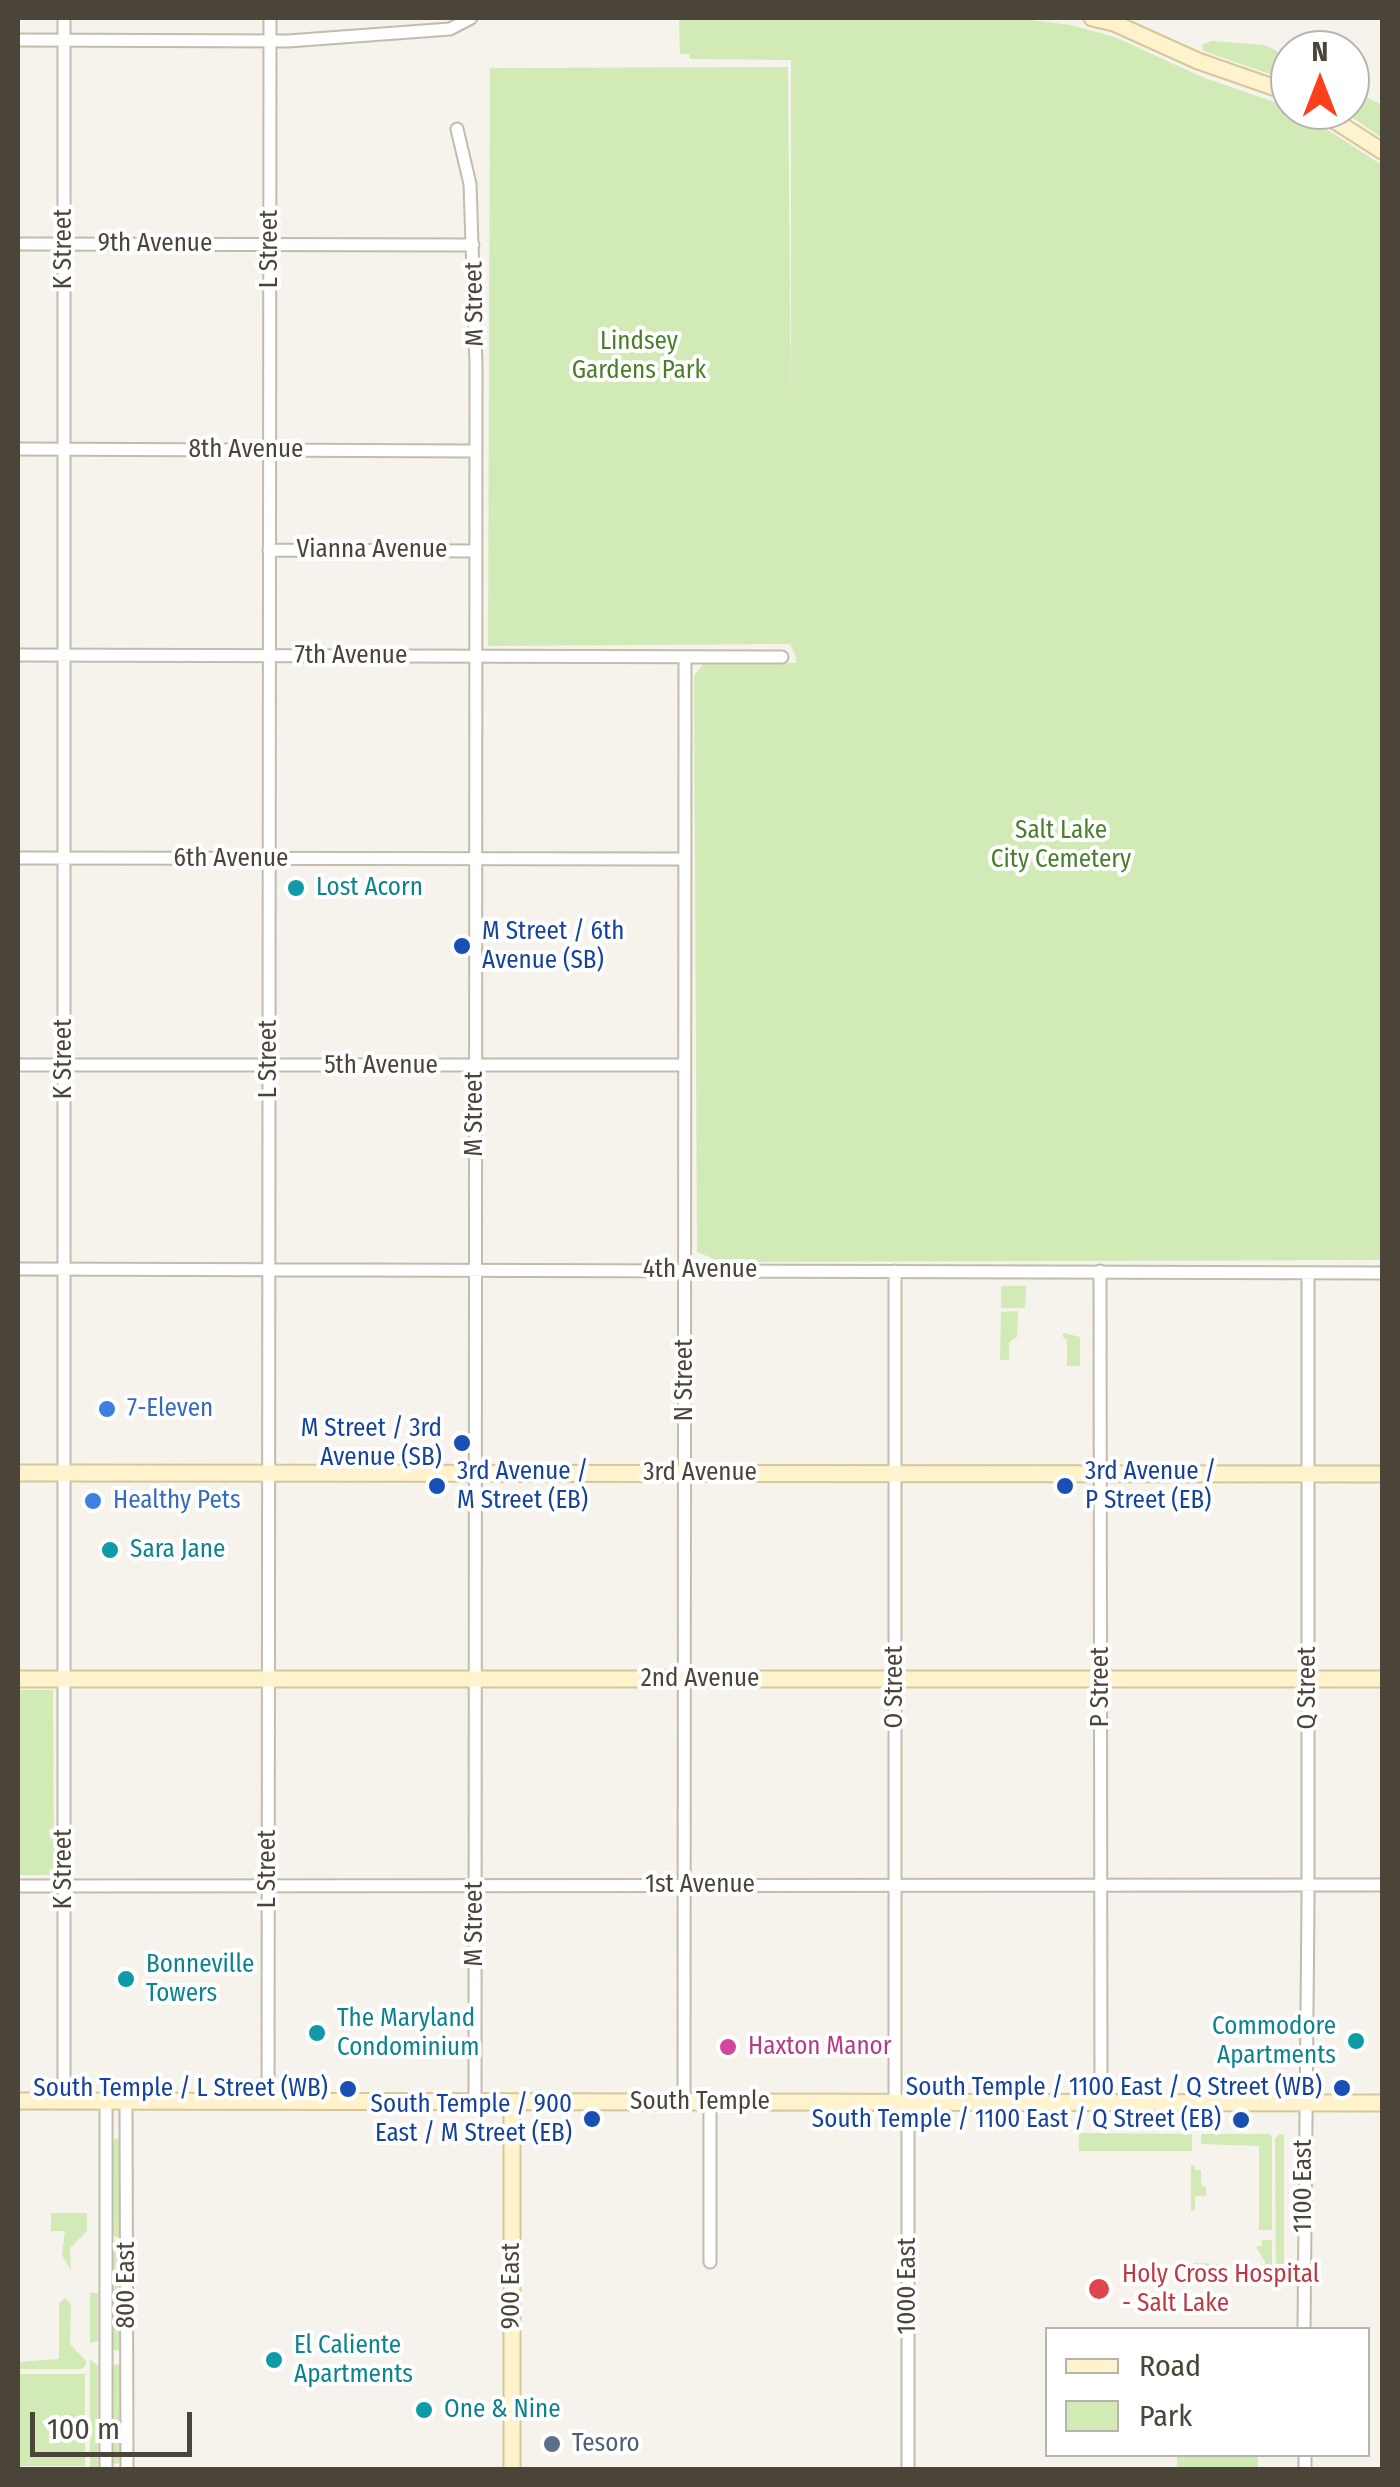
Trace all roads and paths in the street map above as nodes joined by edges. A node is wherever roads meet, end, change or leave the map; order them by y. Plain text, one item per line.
1 (64, 18) edge
2 (270, 18) edge
3 (470, 18) edge
4 (1092, 18) edge
5 (18, 40) edge
6 (64, 40) junction
7 (270, 40) junction
8 (1270, 86) edge
9 (457, 129) dead end
10 (1349, 130) edge
11 (1382, 151) edge
12 (18, 244) edge
13 (64, 244) junction
14 (270, 244) junction
15 (473, 245) junction
16 (18, 449) edge
17 (64, 449) junction
18 (269, 450) junction
19 (475, 451) junction
20 (269, 550) junction
21 (475, 550) junction
22 (18, 655) edge
23 (64, 655) junction
24 (476, 655) junction
25 (269, 656) junction
26 (686, 657) junction
27 (782, 658) dead end
28 (18, 858) edge
29 (64, 858) junction
30 (684, 858) junction
31 (269, 859) junction
32 (476, 860) junction
33 (18, 1065) edge
34 (64, 1065) junction
35 (475, 1065) junction
36 (269, 1066) junction
37 (684, 1066) junction
38 (18, 1269) edge
39 (268, 1269) junction
40 (64, 1270) junction
41 (474, 1270) junction
42 (686, 1270) junction
43 (896, 1271) junction
44 (1100, 1272) junction
45 (1308, 1273) junction
46 (1382, 1273) edge
47 (18, 1472) edge
48 (269, 1472) junction
49 (64, 1473) junction
50 (475, 1473) junction
51 (685, 1473) junction
52 (1308, 1473) junction
53 (894, 1474) junction
54 (1101, 1474) junction
55 (1382, 1474) edge
56 (475, 1678) junction
57 (18, 1679) edge
58 (64, 1679) junction
59 (269, 1679) junction
60 (684, 1679) junction
61 (896, 1679) junction
62 (1308, 1679) junction
63 (1382, 1679) edge
64 (1101, 1680) junction
65 (475, 1885) junction
66 (684, 1885) junction
67 (895, 1885) junction
68 (1102, 1885) junction
69 (1308, 1885) junction
70 (1382, 1885) edge
71 (18, 1886) edge
72 (64, 1886) junction
73 (268, 1886) junction
74 (18, 2101) edge
75 (64, 2101) junction
76 (106, 2101) junction
77 (126, 2101) junction
78 (268, 2102) junction
79 (475, 2102) junction
80 (512, 2102) junction
81 (684, 2102) junction
82 (710, 2102) junction
83 (901, 2103) junction
84 (1101, 2103) junction
85 (1307, 2103) junction
86 (1382, 2103) edge
87 (126, 2242) junction
88 (106, 2243) junction
89 (710, 2262) dead end
90 (1304, 2327) edge
91 (106, 2357) junction
92 (127, 2358) junction
93 (106, 2470) edge
94 (127, 2470) edge
95 (512, 2470) edge
96 (908, 2470) edge

1 - 6 street, K Street
2 - 7 street, L Street
3 - 7 street
4 - 8 street
5 - 6 street
6 - 7 street
6 - 13 street, K Street
7 - 14 street, L Street
9 - 15 street, M Street
10 - 11 street
12 - 13 street, 9th Avenue
13 - 14 street, 9th Avenue
13 - 17 street, K Street
14 - 15 street, 9th Avenue
14 - 18 street, L Street
15 - 19 street, M Street
16 - 17 street, 8th Avenue
17 - 18 street, 8th Avenue
17 - 23 street, K Street
18 - 19 street, 8th Avenue
18 - 20 street, L Street
19 - 21 street, M Street
20 - 21 street, Vianna Avenue
20 - 25 street, L Street
21 - 24 street, M Street
22 - 23 street, 7th Avenue
23 - 25 street, 7th Avenue
23 - 29 street, K Street
24 - 25 street, 7th Avenue
24 - 26 street, 7th Avenue
24 - 32 street, M Street
25 - 31 street, L Street
26 - 27 street, 7th Avenue
26 - 30 street, N Street
28 - 29 street, 6th Avenue
29 - 31 street, 6th Avenue
29 - 34 street, K Street
30 - 32 street, 6th Avenue
30 - 37 street, N Street
31 - 32 street, 6th Avenue
31 - 36 street, L Street
32 - 35 street, M Street
33 - 34 street, 5th Avenue
34 - 36 street, 5th Avenue
34 - 40 street, K Street
35 - 36 street, 5th Avenue
35 - 37 street, 5th Avenue
35 - 41 street, M Street
36 - 39 street, L Street
37 - 42 street, N Street
38 - 40 street, 4th Avenue
39 - 40 street, 4th Avenue
39 - 41 street, 4th Avenue
39 - 48 street, L Street
40 - 49 street, K Street
41 - 42 street, 4th Avenue
41 - 50 street, M Street
42 - 43 street, 4th Avenue
42 - 51 street, N Street
43 - 44 street, 4th Avenue
43 - 53 street, O Street
44 - 45 street, 4th Avenue
44 - 54 street, P Street
45 - 46 street, 4th Avenue
45 - 52 street, Q Street
47 - 49 street, 3rd Avenue
48 - 49 street, 3rd Avenue
48 - 50 street, 3rd Avenue
48 - 59 street, L Street
49 - 58 street, K Street
50 - 51 street, 3rd Avenue
50 - 56 street, M Street
51 - 53 street, 3rd Avenue
51 - 60 street, N Street
52 - 54 street, 3rd Avenue
52 - 55 street, 3rd Avenue
52 - 62 street, Q Street
53 - 54 street, 3rd Avenue
53 - 61 street, O Street
54 - 64 street, P Street
56 - 59 street, 2nd Avenue
56 - 60 street, 2nd Avenue
56 - 65 street, M Street
57 - 58 street, 2nd Avenue
58 - 59 street, 2nd Avenue
58 - 72 street, K Street
59 - 73 street, L Street
60 - 61 street, 2nd Avenue
60 - 66 street, N Street
61 - 64 street, 2nd Avenue
61 - 67 street, O Street
62 - 63 street, 2nd Avenue
62 - 64 street, 2nd Avenue
62 - 69 street, Q Street
64 - 68 street, P Street
65 - 66 street, 1st Avenue
65 - 73 street, 1st Avenue
65 - 79 street, M Street
66 - 67 street, 1st Avenue
66 - 81 street, N Street
67 - 68 street, 1st Avenue
67 - 83 street, O Street
68 - 69 street, 1st Avenue
68 - 84 street, P Street
69 - 70 street, 1st Avenue
69 - 85 street, Q Street
71 - 72 street, 1st Avenue
72 - 73 street, 1st Avenue
72 - 75 street, K Street
73 - 78 street, L Street
74 - 75 street, South Temple
75 - 76 street, South Temple
76 - 77 street, South Temple
76 - 88 street, 800 East
77 - 78 street, South Temple
77 - 87 street, 800 East
78 - 79 street, South Temple
79 - 80 street, South Temple
80 - 81 street, South Temple
80 - 95 street, 900 East
81 - 82 street, South Temple
82 - 83 street, South Temple
82 - 89 street
83 - 84 street, South Temple
83 - 96 street, 1000 East
84 - 85 street, South Temple
85 - 86 street, South Temple
85 - 90 street, 1100 East
87 - 88 street
87 - 92 street, 800 East
88 - 91 street, 800 East
91 - 92 street
91 - 93 street, 800 East
92 - 94 street, 800 East

